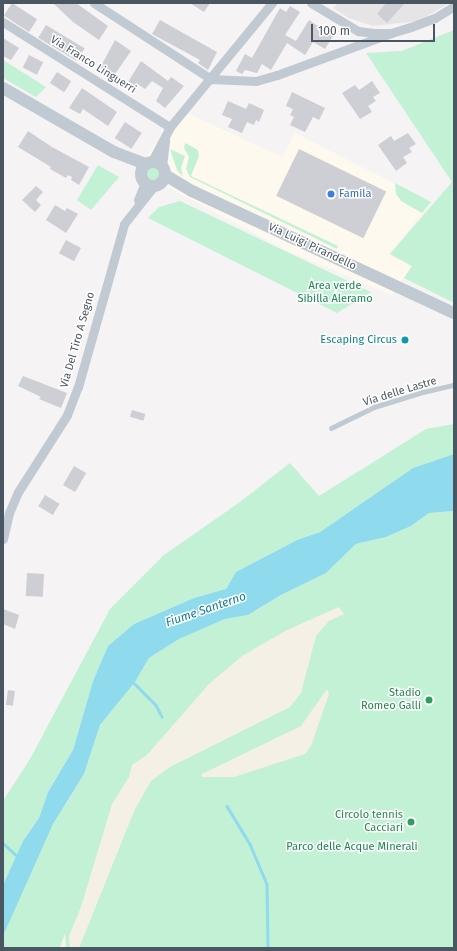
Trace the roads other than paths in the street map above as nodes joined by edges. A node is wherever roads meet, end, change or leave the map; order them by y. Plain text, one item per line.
1 (94, 3) edge
2 (272, 3) edge
3 (311, 3) edge
4 (454, 6) edge
5 (3, 22) edge
6 (391, 34) junction
7 (211, 80) junction
8 (3, 88) edge
9 (168, 131) junction
10 (153, 174) junction
11 (454, 313) edge
12 (454, 385) edge
13 (331, 428) dead end
14 (6, 511) edge
15 (3, 539) edge

1 - 7 street
2 - 7 street, Via Del Tiro A Segno
3 - 6 street
4 - 6 street
5 - 9 street, Via Franco Linguerri
6 - 7 street
7 - 9 street, Via Del Tiro A Segno
8 - 10 street, Via Luigi Pirandello
9 - 10 street, Via Del Tiro A Segno
10 - 11 street, Via Luigi Pirandello
10 - 14 street, Via Del Tiro A Segno
12 - 13 lane, Via delle Lastre
14 - 15 street, Via Del Tiro A Segno

